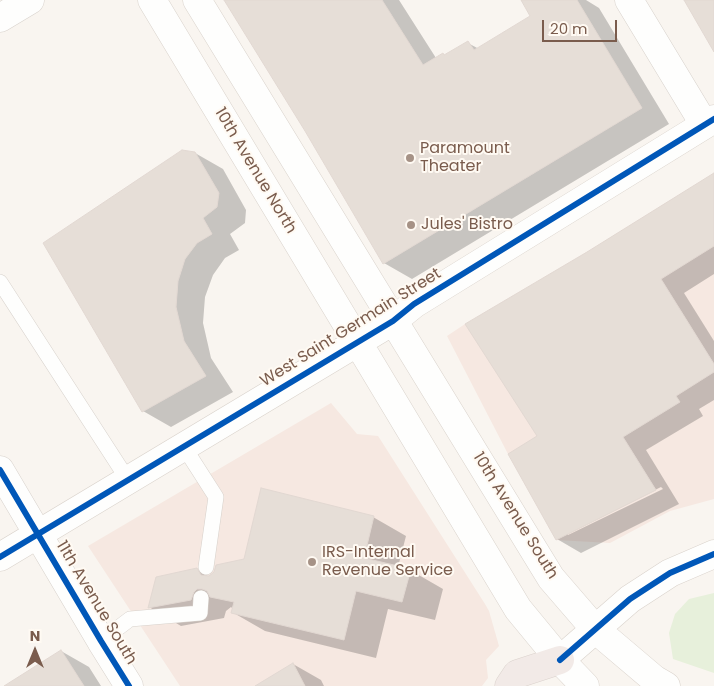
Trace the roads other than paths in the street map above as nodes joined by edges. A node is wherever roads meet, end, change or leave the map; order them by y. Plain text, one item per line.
1 (30, 0) edge
2 (152, 0) edge
3 (197, 0) edge
4 (630, 0) edge
5 (0, 18) edge
6 (709, 122) edge
7 (0, 282) edge
8 (393, 321) junction
9 (358, 342) junction
10 (184, 447) junction
11 (0, 470) edge
12 (128, 480) junction
13 (38, 534) junction
14 (714, 554) edge
15 (0, 557) edge
16 (206, 567) dead end
17 (201, 598) dead end
18 (595, 629) junction
19 (101, 641) junction
20 (560, 660) junction
21 (129, 686) edge
22 (509, 686) edge
23 (544, 686) edge
24 (585, 686) edge
25 (666, 686) edge

1 - 5 main road
2 - 9 main road, 10th Avenue North
3 - 8 main road
4 - 6 main road
6 - 8 main road, West Saint Germain Street
7 - 12 lane
8 - 9 main road, West Saint Germain Street
8 - 18 main road, 10th Avenue South
9 - 10 main road, West Saint Germain Street
9 - 20 main road
10 - 12 main road, West Saint Germain Street
10 - 16 lane
11 - 13 main road, 11th Avenue South
12 - 13 main road, West Saint Germain Street
13 - 15 main road, West Saint Germain Street
13 - 19 main road, 11th Avenue South
14 - 18 main road
17 - 19 lane
18 - 20 main road
18 - 25 main road, 10th Avenue South
19 - 21 main road, 11th Avenue South
20 - 22 highway
20 - 23 highway
20 - 24 main road

